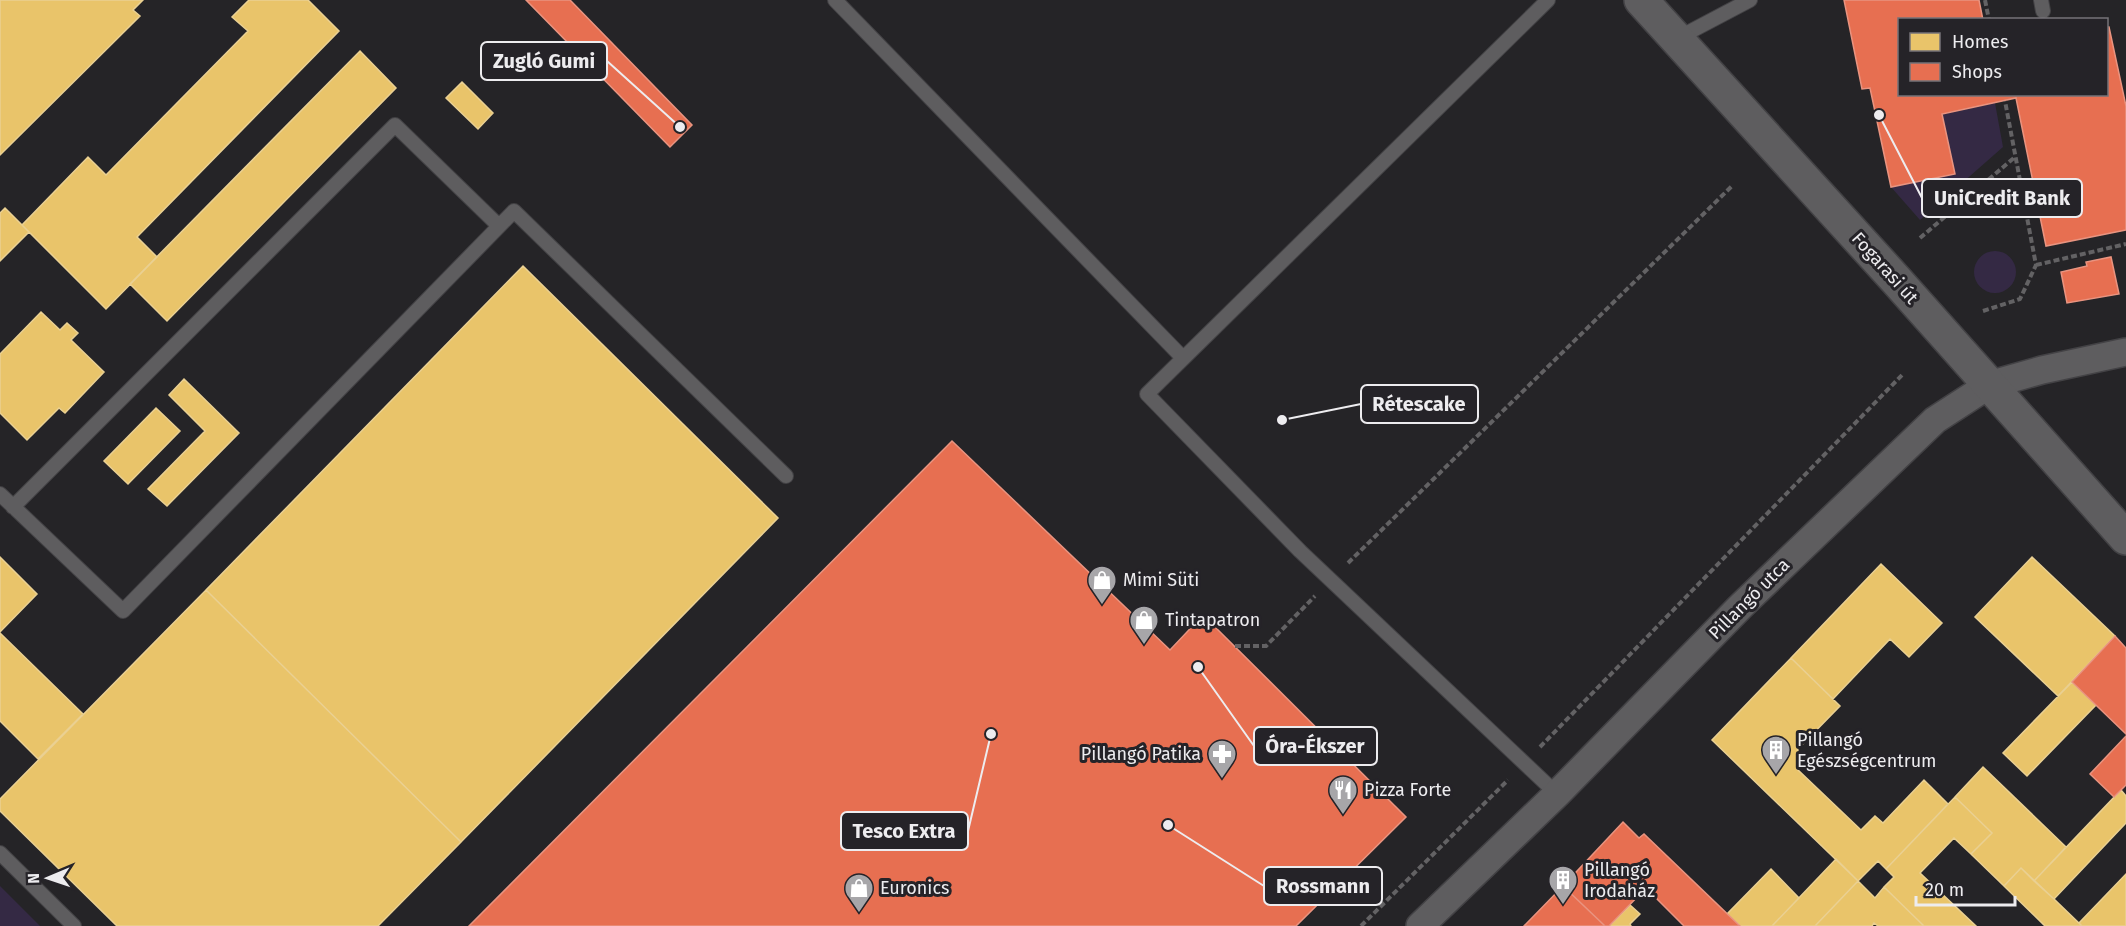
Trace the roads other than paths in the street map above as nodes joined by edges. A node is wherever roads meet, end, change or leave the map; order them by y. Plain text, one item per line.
1 (835, 0) edge
2 (1548, 0) edge
3 (1641, 0) edge
4 (1750, 0) edge
5 (1676, 39) junction
6 (499, 226) junction
7 (2126, 352) edge
8 (1182, 357) junction
9 (1989, 385) junction
10 (786, 477) dead end
11 (0, 494) edge
12 (13, 507) junction
13 (2126, 538) edge
14 (1557, 794) junction
15 (0, 853) edge
16 (74, 926) edge
17 (1420, 926) edge

1 - 8 lane
2 - 8 lane
3 - 5 main road, Fogarasi út
4 - 5 lane
5 - 9 main road, Fogarasi út
6 - 10 lane
6 - 12 lane
6 - 12 lane
7 - 9 street, Pillangó utca
8 - 14 lane
9 - 13 main road, Fogarasi út
9 - 14 street, Pillangó utca
11 - 12 lane
14 - 17 street, Pillangó utca
15 - 16 lane

